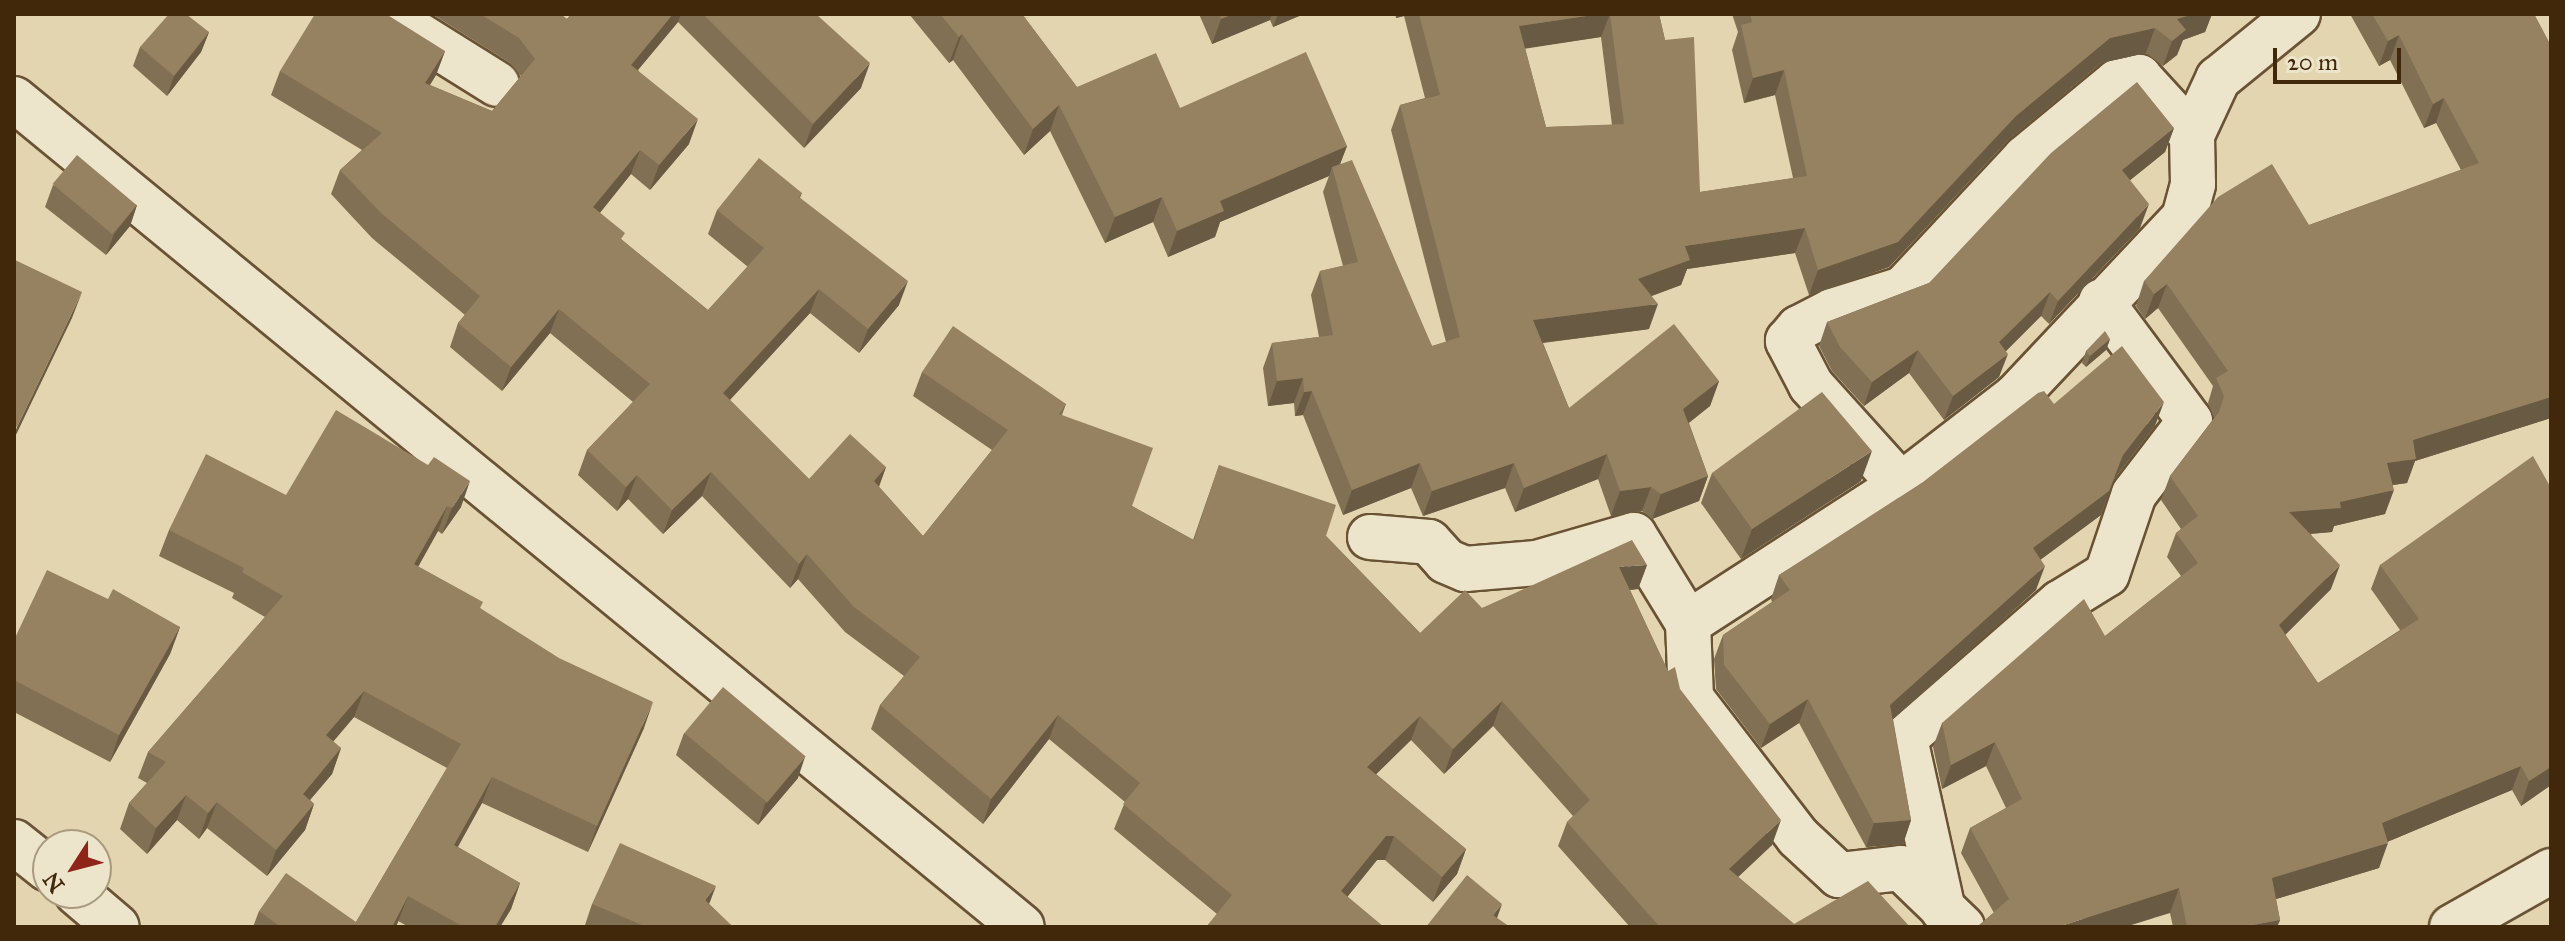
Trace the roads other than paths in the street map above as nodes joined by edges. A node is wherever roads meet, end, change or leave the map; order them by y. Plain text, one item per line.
1 (385, 14) edge
2 (2298, 14) edge
3 (497, 84) dead end
4 (14, 99) edge
5 (2192, 135) junction
6 (2101, 301) junction
7 (1901, 485) junction
8 (1370, 537) dead end
9 (1688, 623) junction
10 (14, 842) edge
11 (32, 856) edge
12 (2551, 871) edge
13 (96, 909) edge
14 (1952, 918) edge
15 (117, 927) edge
16 (1022, 927) edge
17 (2452, 927) edge

1 - 3 street
2 - 5 street
4 - 16 street
5 - 6 street
5 - 7 street
6 - 7 street
6 - 14 street
7 - 9 street
8 - 9 street
9 - 14 street
10 - 11 street
12 - 17 street
13 - 15 street

